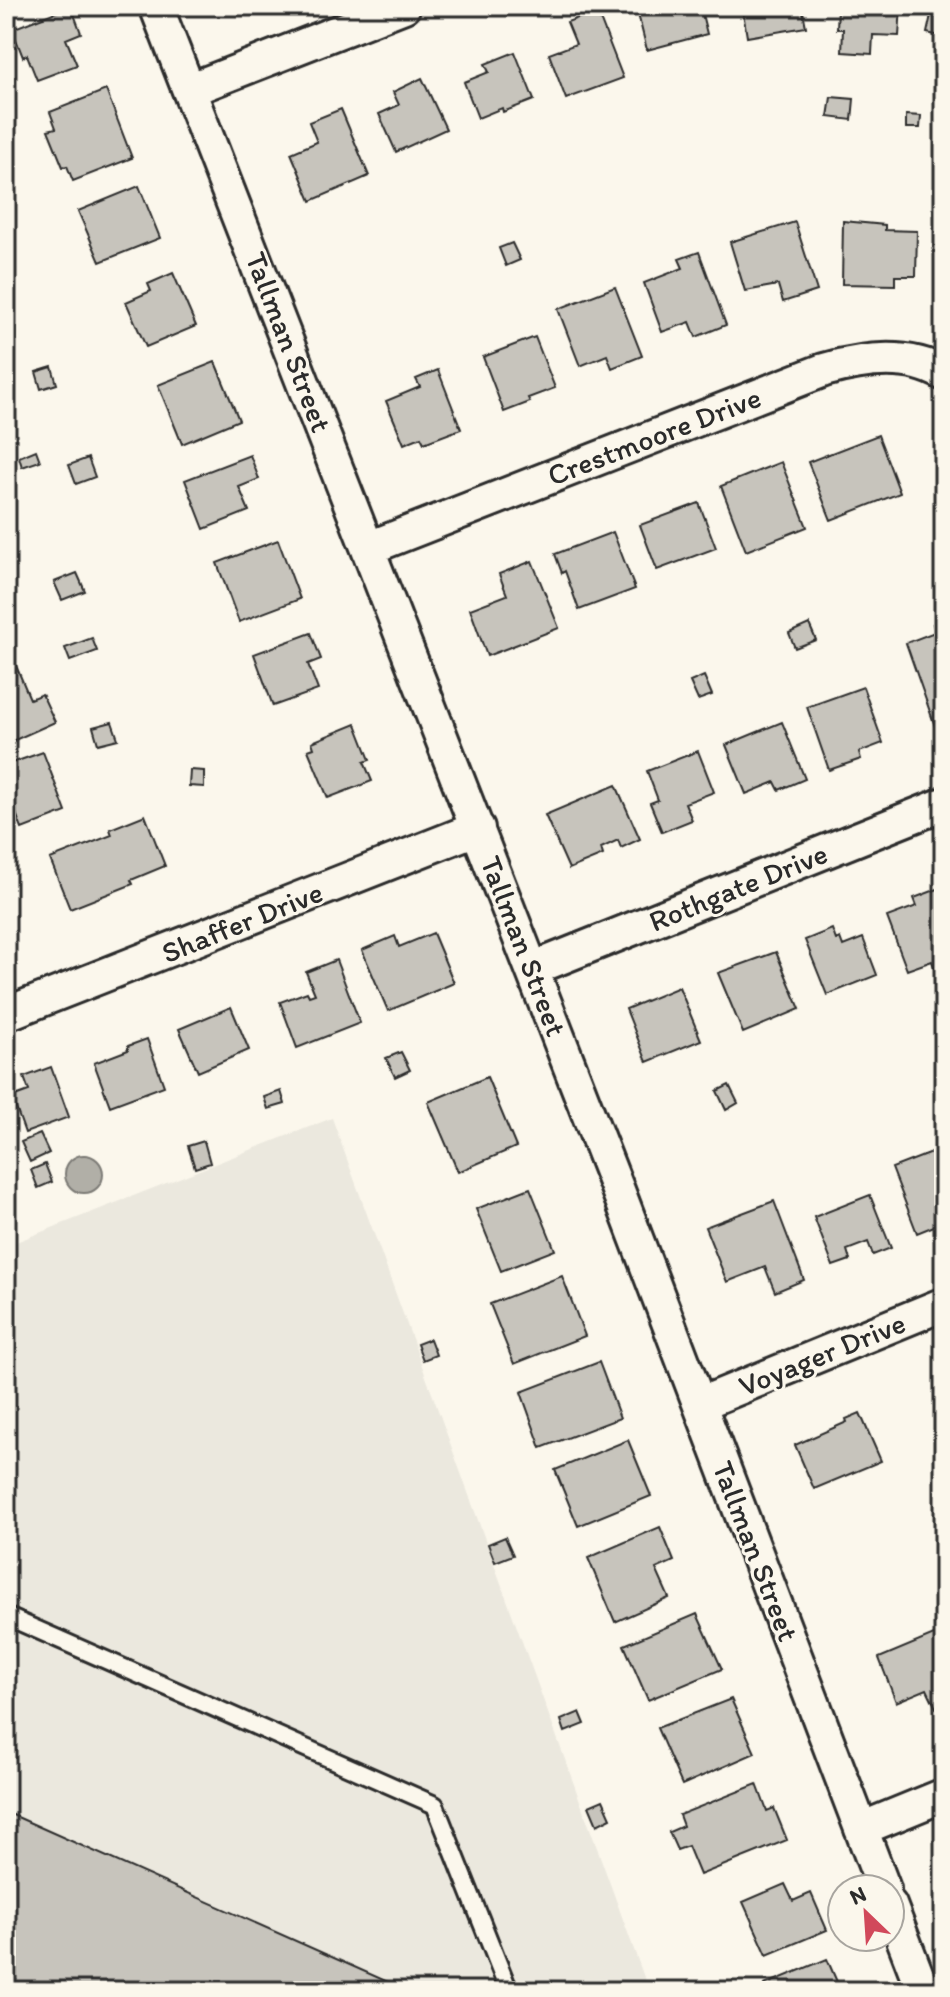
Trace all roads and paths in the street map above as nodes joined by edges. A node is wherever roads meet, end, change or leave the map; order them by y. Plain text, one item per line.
1 (156, 6) edge
2 (404, 6) edge
3 (189, 90) junction
4 (944, 374) edge
5 (369, 548) junction
6 (944, 804) edge
7 (478, 828) junction
8 (532, 969) junction
9 (9, 1005) edge
10 (944, 1304) edge
11 (700, 1404) junction
12 (6, 1616) edge
13 (944, 1795) edge
14 (861, 1829) junction
15 (878, 1873) edge
16 (906, 1947) edge
17 (509, 1991) edge
18 (923, 1991) edge

1 - 3 street, Tallman Street
2 - 3 street
3 - 5 street, Tallman Street
4 - 5 street, Crestmoore Drive
5 - 7 street, Tallman Street
6 - 8 street, Rothgate Drive
7 - 8 street, Tallman Street
7 - 9 street, Shaffer Drive
8 - 11 street, Tallman Street
10 - 11 street, Voyager Drive
11 - 14 street, Tallman Street
12 - 17 lane
13 - 14 street
14 - 15 street, Tallman Street
16 - 18 street

